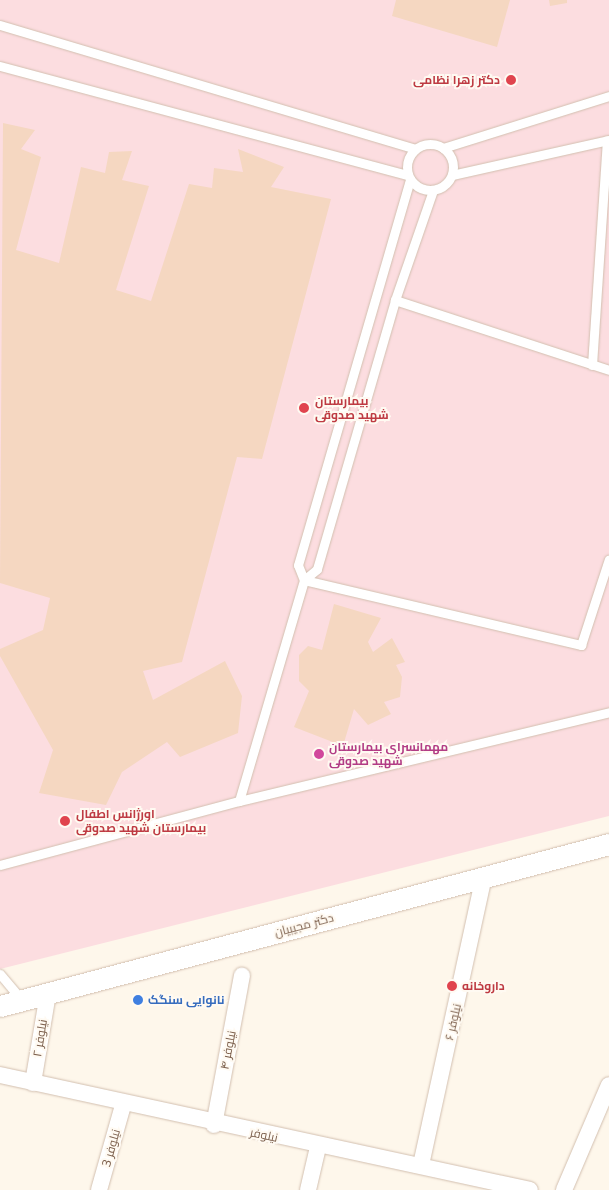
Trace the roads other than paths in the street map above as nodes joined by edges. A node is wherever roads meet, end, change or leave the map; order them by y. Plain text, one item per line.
1 (0, 25) edge
2 (0, 66) edge
3 (609, 96) edge
4 (608, 140) edge
5 (443, 148) junction
6 (415, 149) junction
7 (452, 175) junction
8 (409, 177) junction
9 (433, 190) junction
10 (395, 300) junction
11 (592, 365) junction
12 (609, 370) edge
13 (609, 559) edge
14 (304, 580) junction
15 (609, 712) edge
16 (239, 801) junction
17 (608, 845) edge
18 (0, 865) edge
19 (484, 877) junction
20 (0, 974) edge
21 (242, 976) dead end
22 (48, 992) junction
23 (22, 1000) junction
24 (0, 1006) edge
25 (0, 1075) edge
26 (33, 1083) junction
27 (609, 1085) edge
28 (123, 1105) junction
29 (214, 1125) junction
30 (318, 1147) junction
31 (421, 1166) junction
32 (99, 1190) edge
33 (308, 1190) edge
34 (530, 1190) edge
35 (564, 1190) edge

1 - 6 lane
2 - 8 lane
3 - 5 lane
4 - 7 lane
4 - 11 lane
5 - 6 lane
5 - 7 lane
6 - 8 lane
7 - 9 lane
8 - 9 lane
8 - 14 lane
9 - 10 lane
10 - 11 lane
10 - 14 lane
11 - 12 lane
13 - 14 lane
14 - 16 lane
15 - 16 lane
16 - 18 lane
17 - 19 street, دکتر مجیبیان
19 - 22 street, دکتر مجیبیان
19 - 31 street, نیلوفر ۶
20 - 23 lane
21 - 29 street, نیلوفر ۴
22 - 23 street, دکتر مجیبیان
22 - 26 street, نیلوفر ۲
23 - 24 street, دکتر مجیبیان
25 - 26 street, نیلوفر
26 - 28 street, نیلوفر
27 - 35 street
28 - 29 street, نیلوفر
28 - 32 street, نیلوفر 3
29 - 30 street, نیلوفر
30 - 31 street, نیلوفر
30 - 33 street
31 - 34 street, نیلوفر

